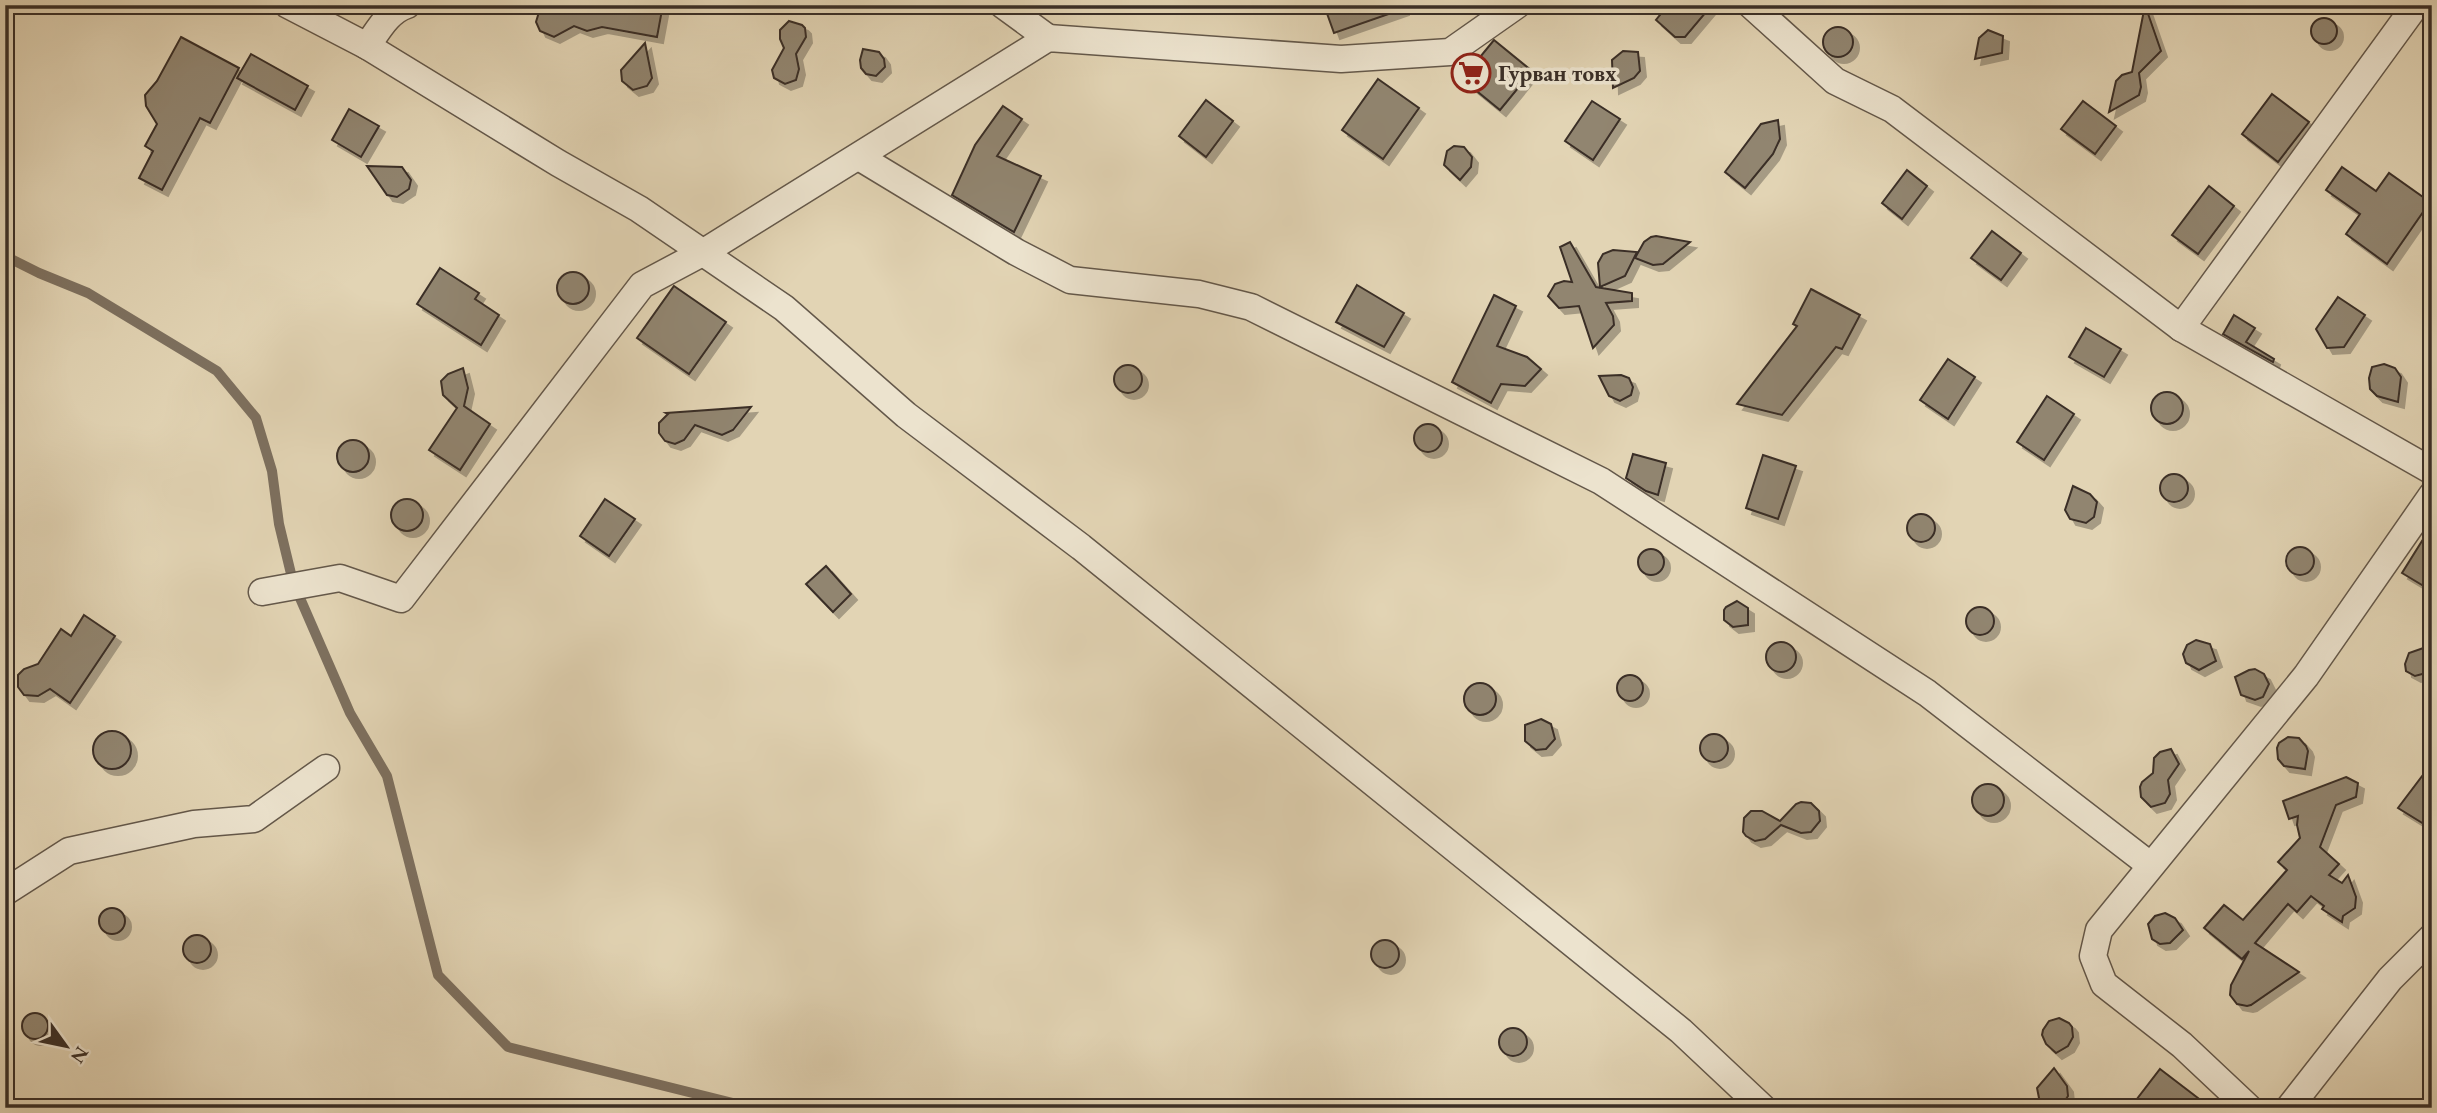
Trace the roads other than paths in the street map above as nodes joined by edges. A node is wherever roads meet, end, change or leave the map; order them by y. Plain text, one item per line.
1 (288, 5) edge
2 (407, 5) edge
3 (1003, 5) edge
4 (1517, 5) edge
5 (1751, 5) edge
6 (2416, 5) edge
7 (1048, 38) junction
8 (367, 46) junction
9 (859, 157) junction
10 (704, 253) junction
11 (2181, 328) junction
12 (2432, 471) edge
13 (2432, 495) edge
14 (268, 591) dead end
15 (326, 768) dead end
16 (2150, 865) junction
17 (5, 892) edge
18 (2432, 937) edge
19 (1763, 1108) edge
20 (2249, 1108) edge
21 (2289, 1108) edge

1 - 8 street
2 - 8 street
3 - 7 street
4 - 7 street
5 - 11 street
6 - 11 street
7 - 9 street
8 - 10 street
9 - 10 street
9 - 16 street
10 - 14 street
10 - 19 street
11 - 12 street
13 - 16 street
15 - 17 street
16 - 20 street
18 - 21 street

